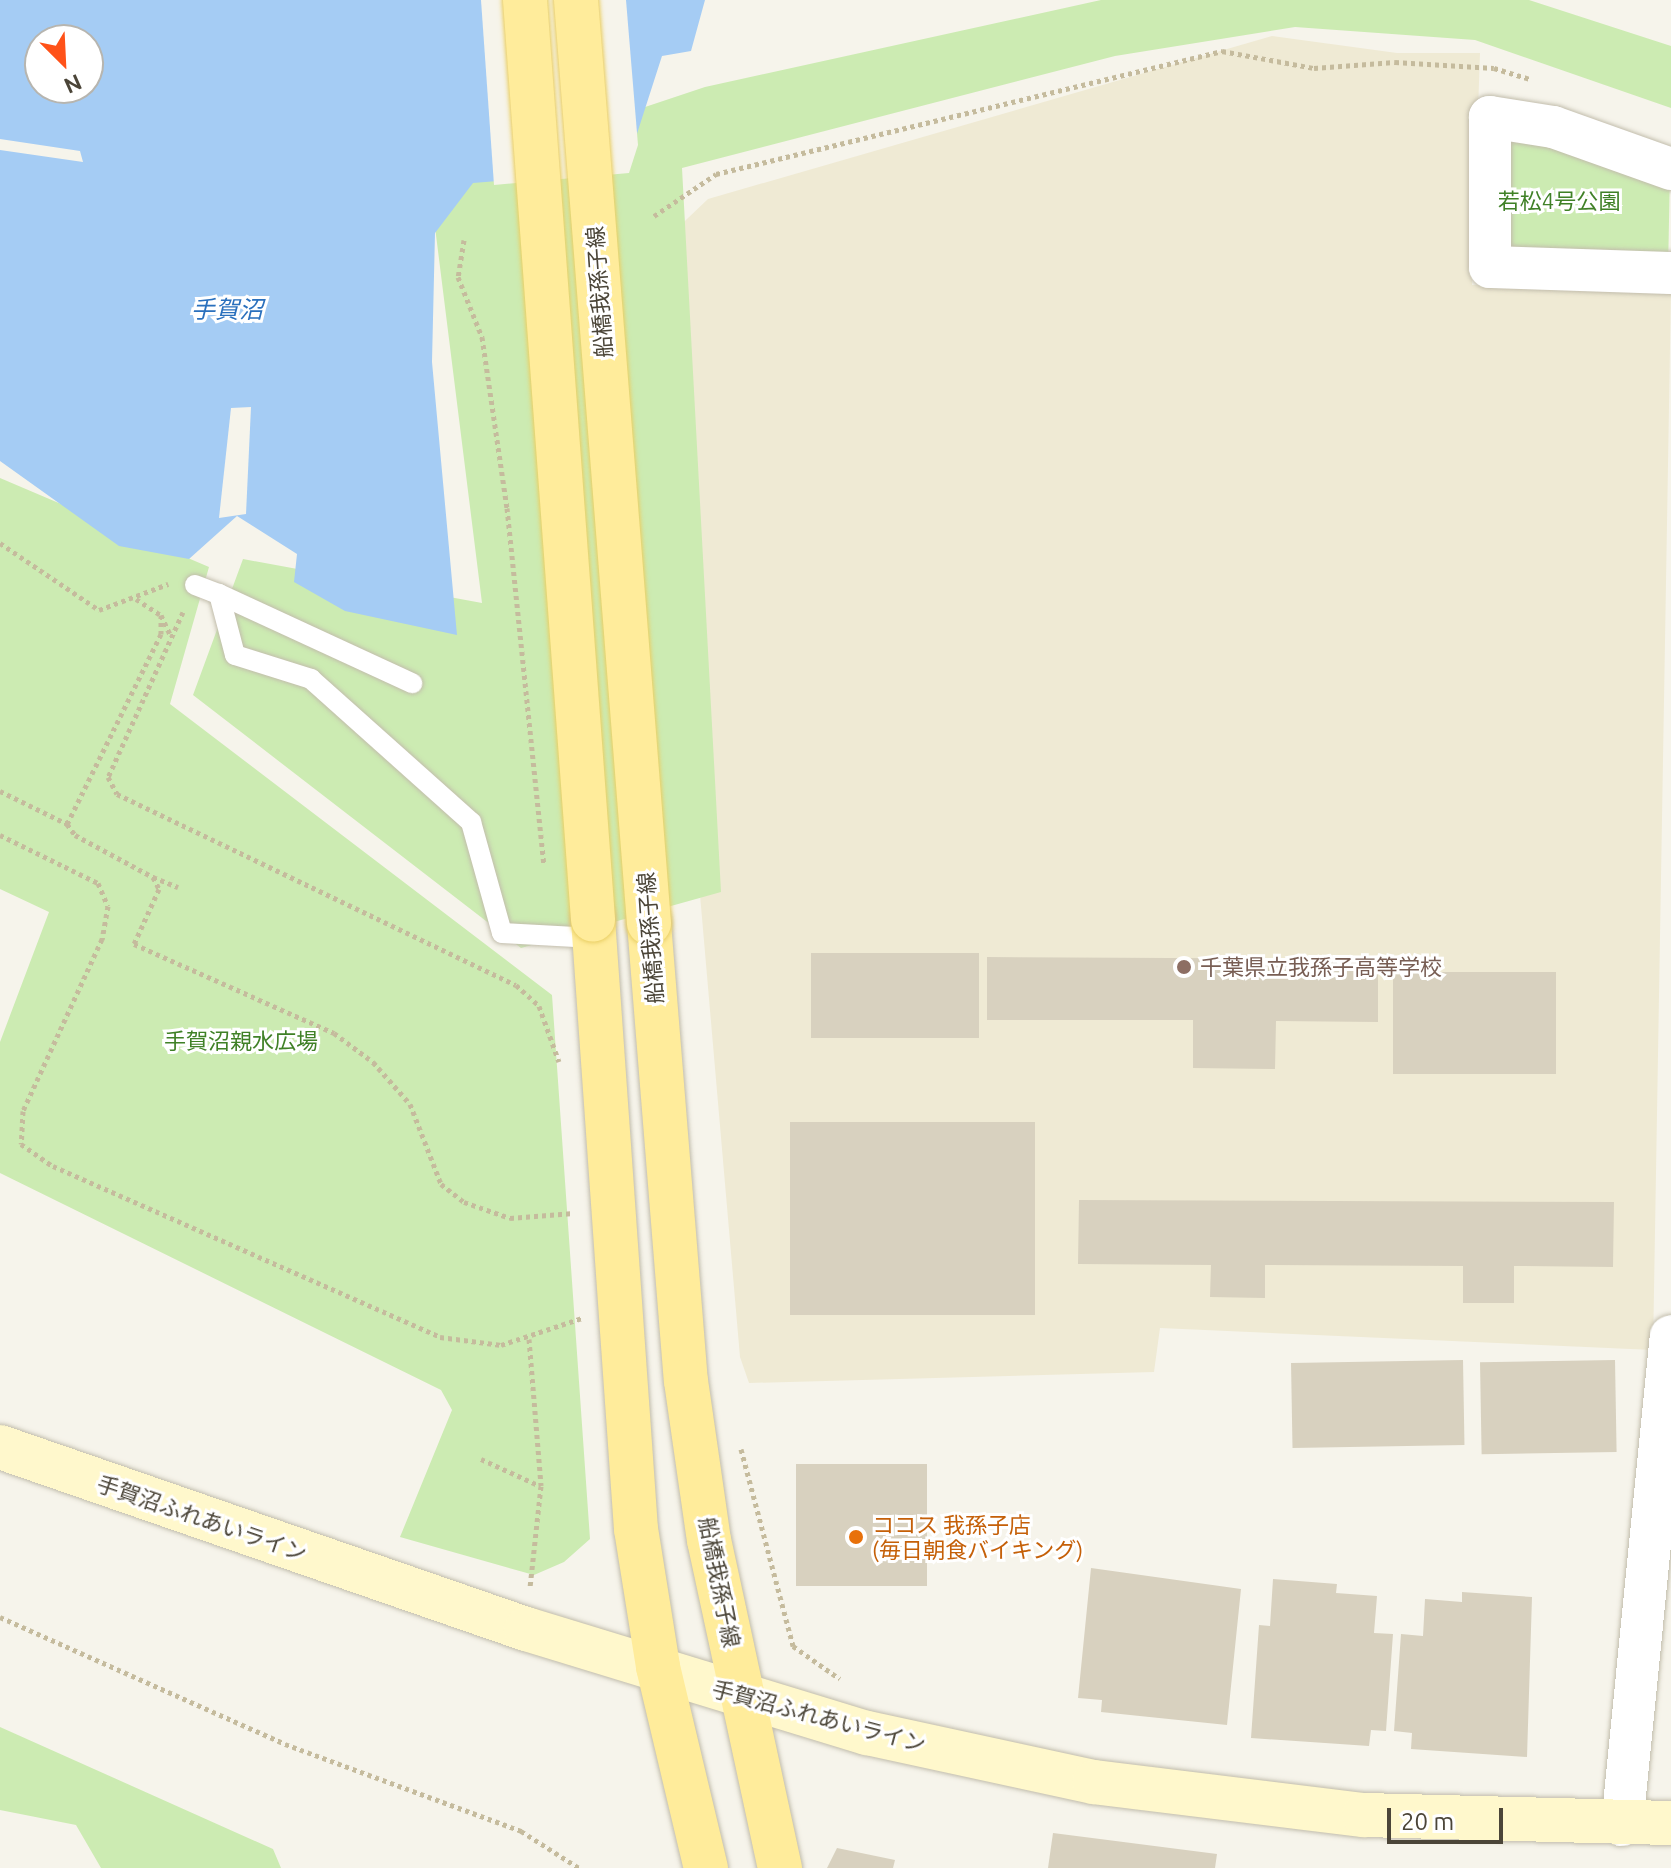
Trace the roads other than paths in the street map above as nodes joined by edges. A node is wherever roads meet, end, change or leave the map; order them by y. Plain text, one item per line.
1 (525, 0) edge
2 (576, 0) edge
3 (1671, 169) edge
4 (1671, 273) edge
5 (195, 585) road end
6 (219, 594) junction
7 (412, 683) dead end
8 (594, 929) junction
9 (1671, 1336) edge
10 (1670, 1389) edge
11 (0, 1447) edge
12 (1660, 1602) edge
13 (658, 1667) junction
14 (744, 1700) junction
15 (1671, 1823) edge
16 (1622, 1825) junction
17 (706, 1868) edge
18 (780, 1868) edge

1 - 8 main road, bridge
2 - 14 main road, 船橋我孫子線, bridge
3 - 4 street
5 - 6 lane
6 - 7 lane
6 - 8 lane
8 - 13 main road
9 - 10 street
10 - 12 street
11 - 13 street, 手賀沼ふれあいライン
12 - 16 street
13 - 14 street, 手賀沼ふれあいライン
13 - 17 main road
14 - 16 street, 手賀沼ふれあいライン
14 - 18 main road, 船橋我孫子線
15 - 16 street, 手賀沼ふれあいライン

